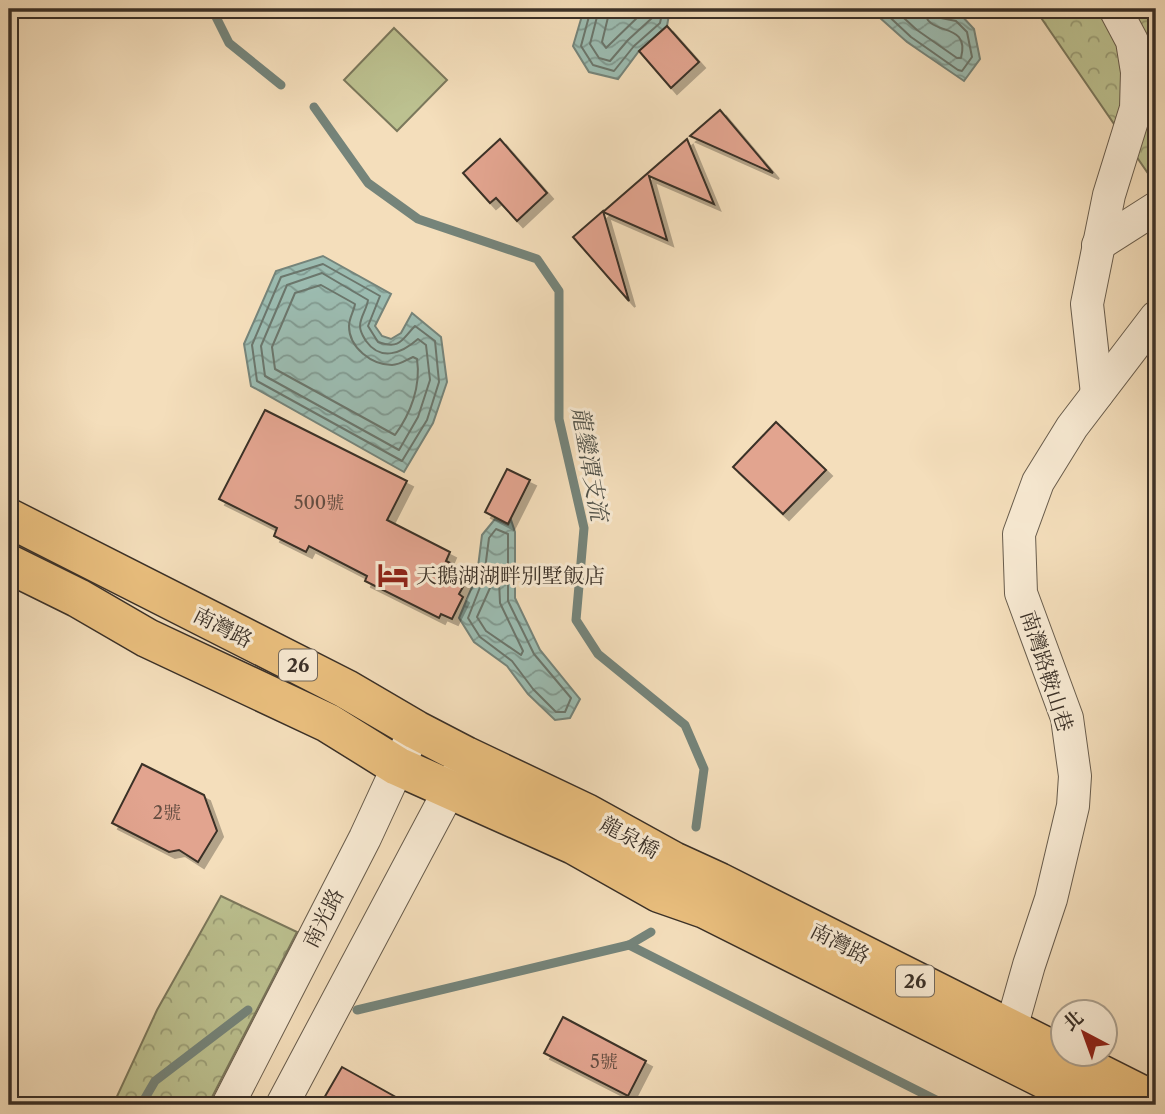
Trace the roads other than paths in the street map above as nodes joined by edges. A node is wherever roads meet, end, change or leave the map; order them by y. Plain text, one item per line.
1 (1115, 9) edge
2 (1156, 208) edge
3 (1098, 245) junction
4 (1156, 317) edge
5 (1097, 394) junction
6 (9, 518) edge
7 (9, 565) edge
8 (416, 730) junction
9 (397, 766) junction
10 (459, 773) junction
11 (580, 829) joint
12 (666, 877) joint
13 (1007, 1044) junction
14 (1156, 1102) edge
15 (228, 1105) edge
16 (282, 1105) edge
17 (1096, 1105) edge

1 - 3 street
2 - 3 street
3 - 5 street
4 - 5 street, 南灣路鞍山巷
5 - 13 street, 南灣路鞍山巷
6 - 8 main road, 南灣路 / 26
7 - 9 main road, 南灣路 / 26
8 - 9 street, 南光路
8 - 10 main road, 南灣路 / 26
9 - 10 main road, 南灣路 / 26
9 - 15 street, 南光路
10 - 11 main road, 南灣路 / 26
10 - 16 street
11 - 12 main road, 龍泉橋 / 26
12 - 13 main road, 南灣路 / 26
13 - 14 main road, 南灣路 / 26
13 - 17 main road, 南灣路 / 26

